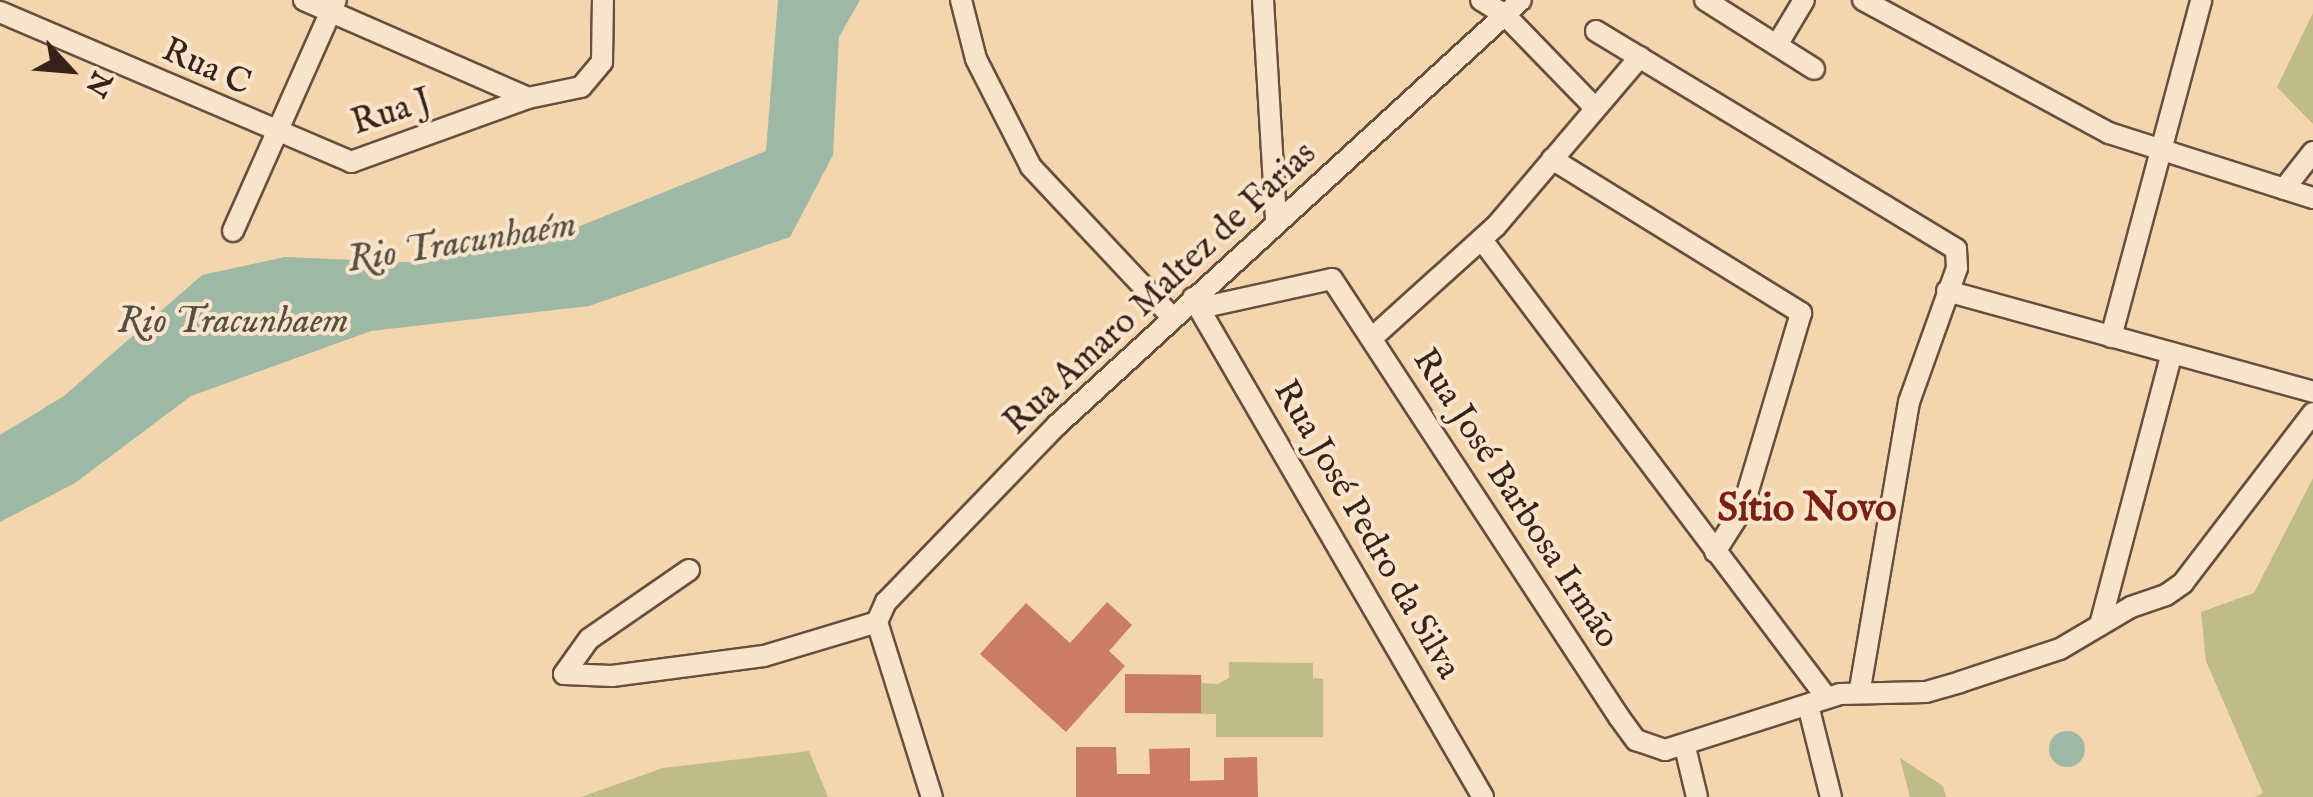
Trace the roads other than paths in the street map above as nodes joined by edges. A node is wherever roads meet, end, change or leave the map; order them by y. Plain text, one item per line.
1 (304, 0) edge
2 (603, 0) edge
3 (961, 0) edge
4 (1263, 0) edge
5 (1481, 0) edge
6 (1521, 0) edge
7 (1705, 0) edge
8 (1804, 0) edge
9 (1863, 0) edge
10 (2201, 0) edge
11 (333, 6) edge
12 (0, 12) edge
13 (1505, 16) junction
14 (1596, 30) dead end
15 (1777, 45) junction
16 (1640, 56) junction
17 (1814, 69) dead end
18 (528, 98) junction
19 (1595, 108) junction
20 (276, 134) junction
21 (2160, 152) junction
22 (2313, 152) edge
23 (1552, 159) junction
24 (2284, 189) junction
25 (2313, 198) edge
26 (1276, 222) junction
27 (233, 231) dead end
28 (1482, 240) junction
29 (1947, 291) junction
30 (1196, 302) junction
31 (1171, 316) junction
32 (2110, 336) junction
33 (1372, 338) junction
34 (2172, 354) junction
35 (2313, 392) edge
36 (2313, 413) edge
37 (1715, 552) junction
38 (689, 570) dead end
39 (877, 622) junction
40 (2100, 624) junction
41 (1834, 697) junction
42 (1686, 747) junction
43 (932, 797) edge
44 (1484, 797) edge
45 (1697, 797) edge
46 (1831, 797) edge

1 - 11 street
2 - 18 street, Rua J
3 - 31 street
4 - 26 street
5 - 13 street
6 - 13 street, Rua Amaro Maltez de Farias
7 - 15 street
8 - 15 street
9 - 21 street
10 - 21 street
11 - 18 street
11 - 20 street
12 - 20 street, Rua C
13 - 19 street
13 - 26 street, Rua Amaro Maltez de Farias
14 - 16 street
15 - 17 street
16 - 19 street
16 - 29 street
18 - 20 street, Rua J
19 - 23 street
20 - 27 street
21 - 24 street
21 - 32 street
22 - 24 street
23 - 28 street
23 - 37 street
24 - 25 street
26 - 30 street, Rua Amaro Maltez de Farias
28 - 33 street
28 - 37 street
29 - 32 street
29 - 41 street
30 - 31 street, Rua Amaro Maltez de Farias
30 - 33 street, Rua José Barbosa Irmão
30 - 44 street, Rua José Pedro da Silva
31 - 39 street, Rua Amaro Maltez de Farias
32 - 34 street
33 - 42 street, Rua José Barbosa Irmão
34 - 35 street
34 - 40 street
36 - 40 street
37 - 41 street
38 - 39 street
39 - 43 street
40 - 41 street
41 - 42 street
41 - 46 street
42 - 45 street

